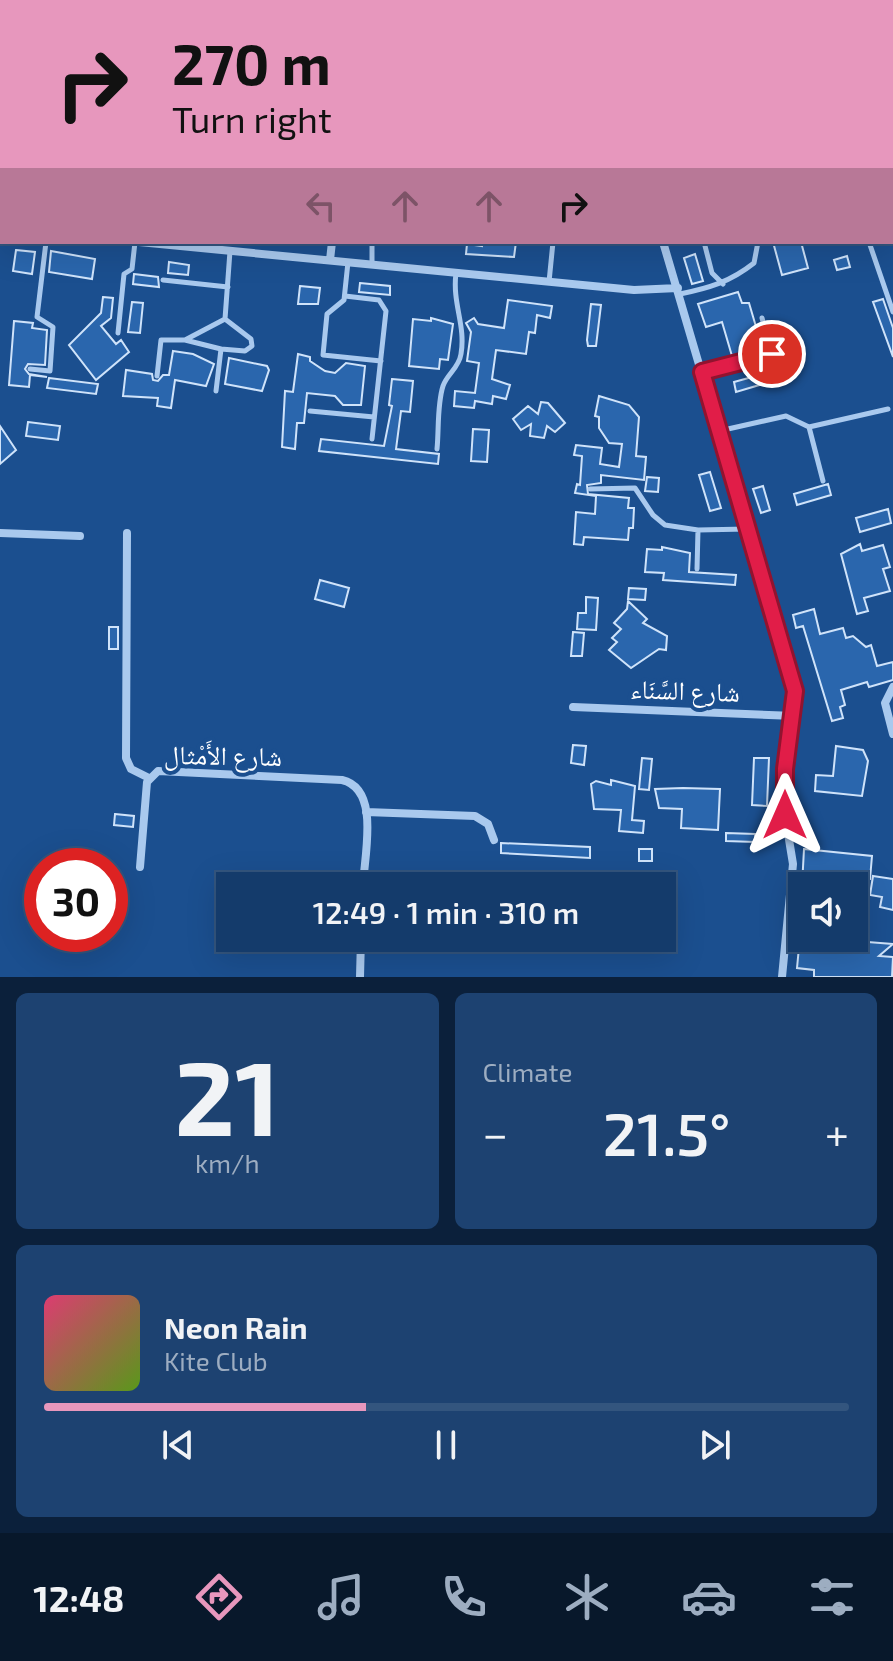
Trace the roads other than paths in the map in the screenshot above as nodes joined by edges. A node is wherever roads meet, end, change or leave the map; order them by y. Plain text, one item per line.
1 (46, 244) edge
2 (137, 244) edge
3 (160, 244) edge
4 (332, 244) edge
5 (372, 244) edge
6 (553, 244) edge
7 (664, 244) edge
8 (705, 244) edge
9 (758, 244) edge
10 (870, 244) edge
11 (230, 250) junction
12 (330, 260) junction
13 (348, 261) junction
14 (372, 264) junction
15 (456, 272) junction
16 (163, 280) dead end
17 (549, 282) junction
18 (724, 284) junction
19 (228, 287) junction
20 (679, 291) junction
21 (345, 296) junction
22 (893, 312) edge
23 (762, 318) dead end
24 (225, 319) junction
25 (118, 333) dead end
26 (185, 340) junction
27 (221, 349) junction
28 (381, 361) junction
29 (30, 369) dead end
30 (702, 372) junction
31 (157, 376) dead end
32 (216, 391) dead end
33 (888, 409) dead end
34 (310, 411) dead end
35 (374, 417) junction
36 (809, 427) junction
37 (719, 431) junction
38 (372, 439) dead end
39 (437, 449) dead end
40 (823, 481) dead end
41 (590, 489) dead end
42 (747, 529) junction
43 (698, 530) junction
44 (0, 533) edge
45 (127, 533) dead end
46 (80, 536) dead end
47 (697, 569) dead end
48 (893, 687) edge
49 (573, 707) dead end
50 (795, 716) junction
51 (893, 734) edge
52 (149, 778) junction
53 (366, 812) junction
54 (494, 840) dead end
55 (140, 867) dead end
56 (364, 872) edge
57 (361, 952) edge
58 (360, 977) edge
59 (782, 977) edge

1 - 29 lane
2 - 25 lane
3 - 11 street
4 - 12 street
5 - 14 lane
6 - 17 lane
7 - 20 street
8 - 18 lane
9 - 18 lane
10 - 22 lane
11 - 12 street
11 - 19 lane
12 - 13 street
13 - 14 street
13 - 21 lane
14 - 15 street
15 - 17 street
15 - 39 lane
16 - 19 lane
17 - 20 street
18 - 20 lane
19 - 24 lane
20 - 30 street
21 - 28 lane
21 - 28 lane
23 - 30 lane
24 - 26 lane
24 - 27 lane
26 - 27 lane
26 - 31 lane
27 - 32 lane
28 - 35 lane
30 - 37 street
33 - 36 lane
34 - 35 lane
35 - 38 lane
36 - 37 lane
36 - 40 lane
37 - 42 street
41 - 43 lane
42 - 43 lane
42 - 50 street
43 - 47 lane
44 - 46 street
45 - 52 street
48 - 51 street
49 - 50 street, شارع السَّنَاء
50 - 59 street
52 - 53 street, شارع الأَمْثال
52 - 55 street, شارع الأَمْثال
53 - 54 street
53 - 56 street
57 - 58 street

